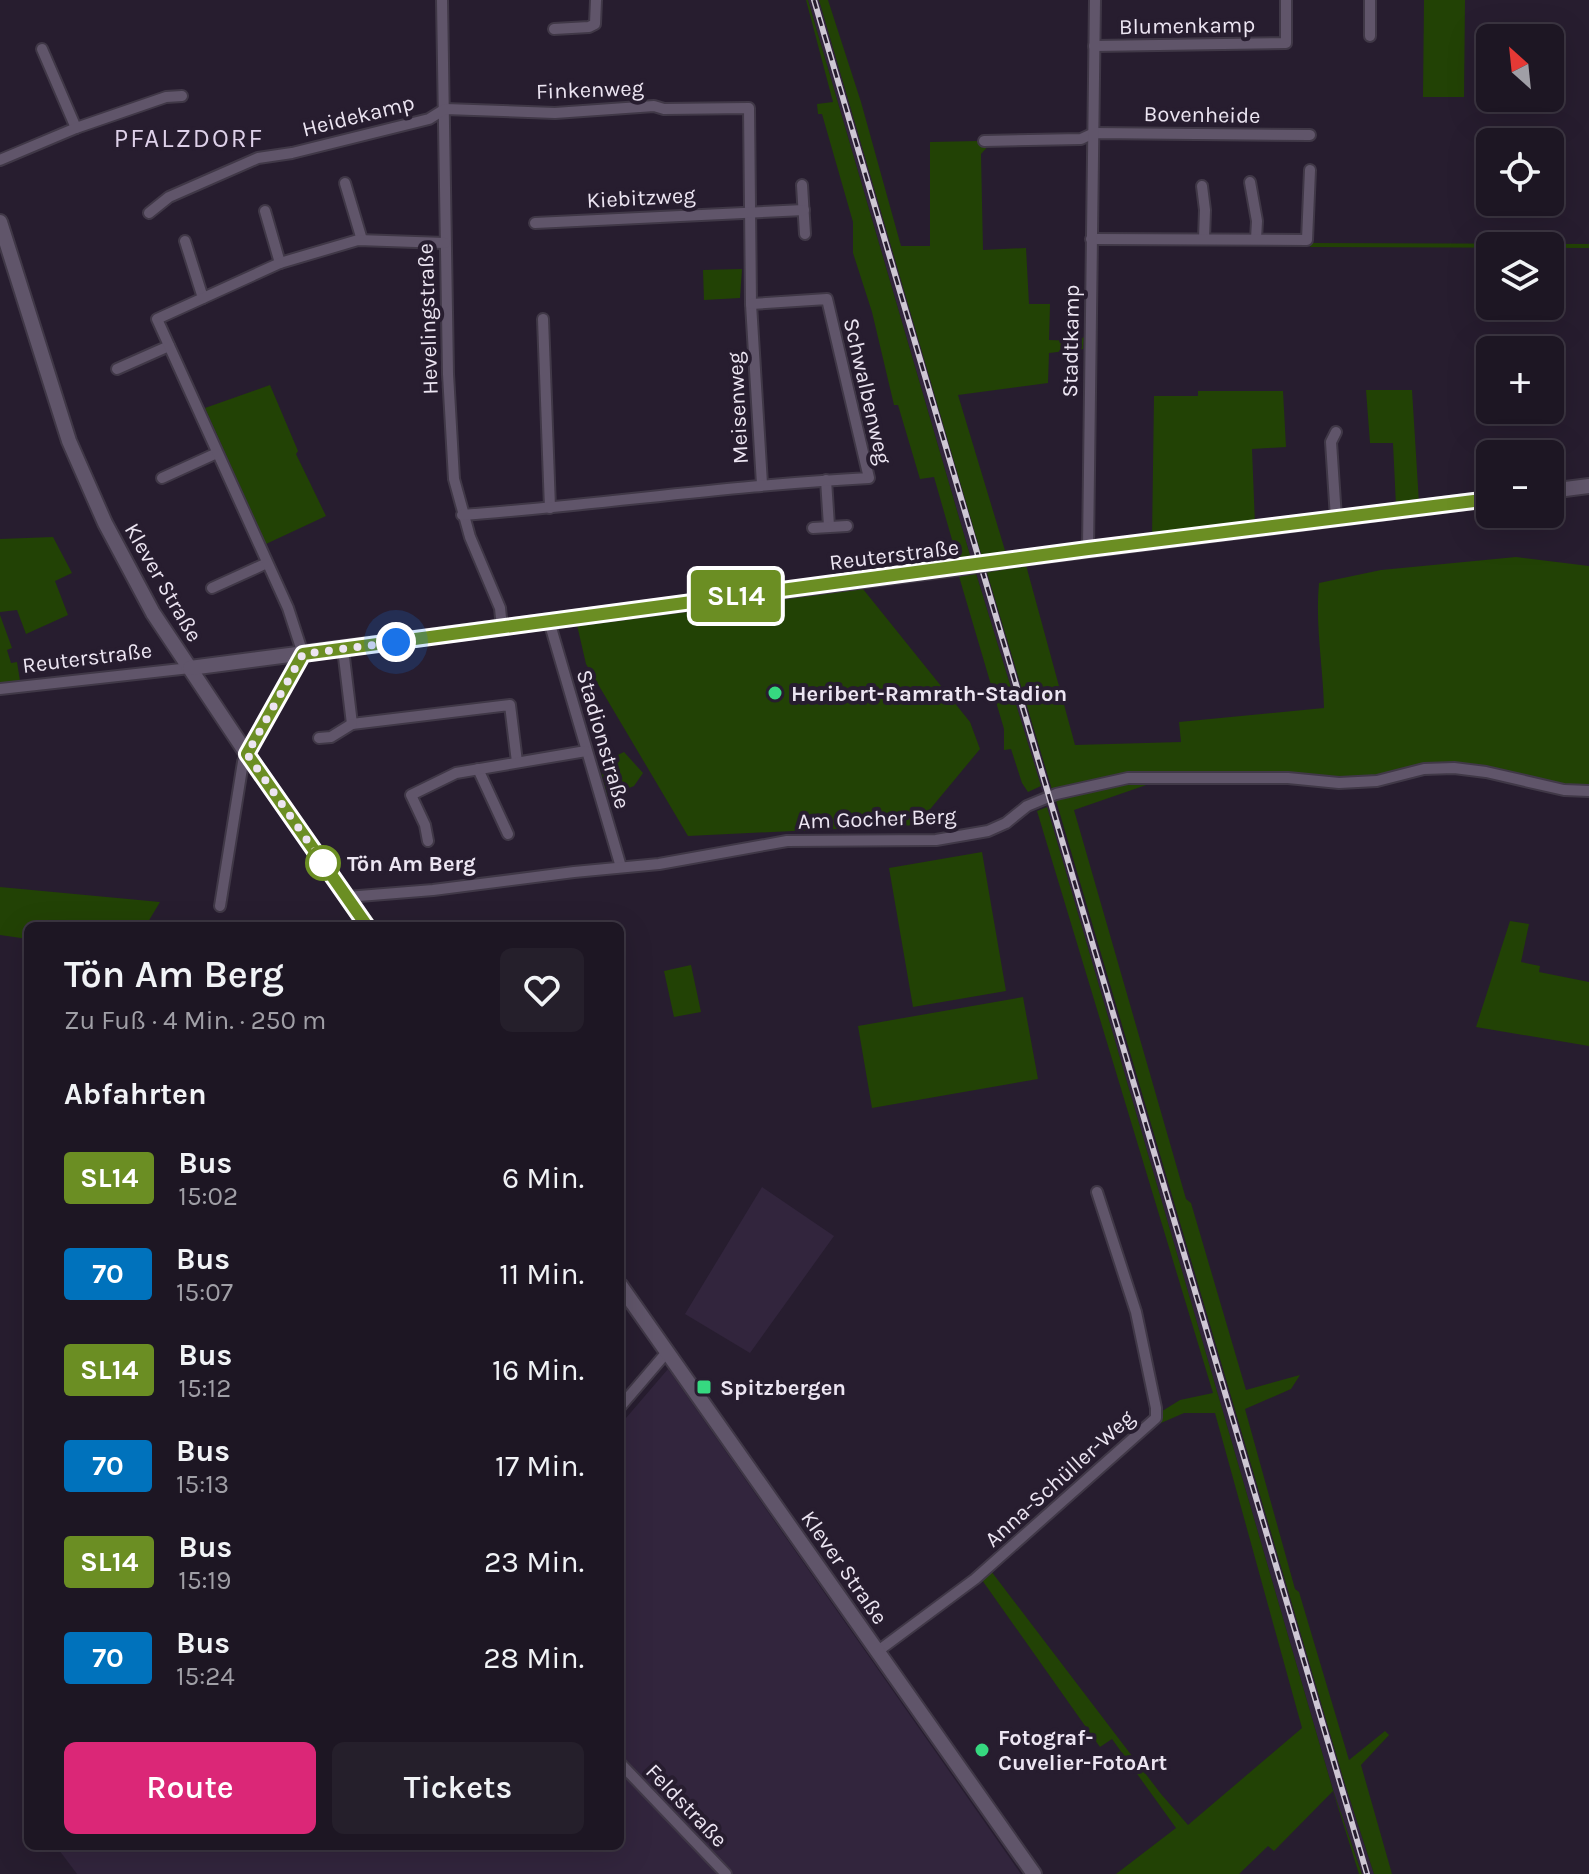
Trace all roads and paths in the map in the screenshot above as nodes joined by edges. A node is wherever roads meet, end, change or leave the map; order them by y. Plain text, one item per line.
1 (442, 0) edge
2 (596, 0) edge
3 (1095, 0) edge
4 (1286, 0) edge
5 (1370, 0) edge
6 (554, 29) dead end
7 (1370, 36) dead end
8 (1094, 46) junction
9 (42, 49) dead end
10 (182, 96) dead end
11 (735, 108) joint
12 (445, 109) junction
13 (76, 128) junction
14 (1094, 133) junction
15 (1310, 135) dead end
16 (984, 141) dead end
17 (0, 160) edge
18 (1310, 170) dead end
19 (1250, 182) dead end
20 (345, 183) dead end
21 (802, 185) dead end
22 (1202, 186) dead end
23 (804, 210) junction
24 (265, 211) dead end
25 (749, 212) junction
26 (149, 213) dead end
27 (0, 222) edge
28 (535, 223) dead end
29 (805, 234) dead end
30 (1091, 239) junction
31 (1204, 239) junction
32 (1256, 239) junction
33 (362, 240) junction
34 (185, 241) dead end
35 (445, 243) junction
36 (280, 263) junction
37 (203, 298) junction
38 (751, 304) junction
39 (543, 319) dead end
40 (169, 346) junction
41 (117, 369) dead end
42 (1336, 432) dead end
43 (217, 453) junction
44 (162, 478) dead end
45 (826, 480) junction
46 (762, 484) junction
47 (1589, 486) edge
48 (1564, 489) edge
49 (1476, 501) edge
50 (550, 508) junction
51 (462, 515) junction
52 (1336, 518) junction
53 (829, 526) junction
54 (847, 526) dead end
55 (813, 528) dead end
56 (1088, 549) junction
57 (267, 563) junction
58 (212, 588) dead end
59 (549, 621) junction
60 (502, 628) junction
61 (343, 649) junction
62 (303, 654) junction
63 (184, 668) junction
64 (0, 689) edge
65 (352, 724) junction
66 (319, 738) dead end
67 (586, 751) junction
68 (247, 754) junction
69 (517, 762) junction
70 (478, 769) junction
71 (1589, 791) edge
72 (508, 834) dead end
73 (428, 841) dead end
74 (621, 867) junction
75 (347, 897) junction
76 (220, 906) dead end
77 (364, 922) edge
78 (1097, 1192) dead end
79 (624, 1291) edge
80 (667, 1352) junction
81 (624, 1402) edge
82 (878, 1651) junction
83 (624, 1767) edge
84 (726, 1874) edge
85 (1034, 1874) edge

1 - 12 street, Hevelingstraße
2 - 6 street
3 - 8 street, Stadtkamp
4 - 8 street, Blumenkamp
5 - 7 street
8 - 14 street, Stadtkamp
9 - 13 street
10 - 13 street
11 - 12 street, Finkenweg
11 - 25 street, Meisenweg
12 - 26 street, Heidekamp
12 - 35 street, Hevelingstraße
13 - 17 street
14 - 15 street, Bovenheide
14 - 16 street
14 - 30 street, Stadtkamp
18 - 32 street
19 - 32 street
20 - 33 street
21 - 23 street
22 - 31 street
23 - 25 street
23 - 29 street
24 - 36 street
25 - 28 street, Kiebitzweg
25 - 38 street, Meisenweg
27 - 63 street, Klever Straße
30 - 31 street
30 - 56 street, Stadtkamp
31 - 32 street
33 - 35 street
33 - 36 street
34 - 37 street
35 - 51 street, Hevelingstraße
36 - 37 street
37 - 40 street
38 - 45 street, Schwalbenweg
38 - 46 street, Meisenweg
39 - 50 street
40 - 41 street
40 - 43 street
42 - 52 street
43 - 44 street
43 - 57 street
45 - 46 street, Schwalbenweg
45 - 53 street
46 - 50 street, Meisenweg
47 - 48 street
49 - 52 street, Reuterstraße
50 - 51 street, Meisenweg
51 - 60 street, Hevelingstraße
52 - 56 street, Reuterstraße
53 - 54 street
53 - 55 street
56 - 59 street, Reuterstraße, bridge
57 - 58 street
57 - 62 street
59 - 60 street, Reuterstraße
59 - 67 street, Stadionstraße
60 - 61 street, Reuterstraße
61 - 62 street, Reuterstraße
61 - 65 street
62 - 63 street, Reuterstraße
62 - 68 street
63 - 64 street, Reuterstraße
63 - 68 street, Klever Straße
65 - 66 street
65 - 69 street
67 - 69 street
67 - 74 street, Stadionstraße
68 - 75 street, Klever Straße
68 - 76 street
69 - 70 street
70 - 72 street
70 - 73 street
71 - 74 street, Am Gocher Berg
74 - 75 street, Am Gocher Berg
75 - 77 street, Klever Straße
78 - 82 street, Anna-Schüller-Weg
79 - 80 street, Klever Straße
80 - 81 street
80 - 82 street, Klever Straße
82 - 85 street, Klever Straße
83 - 84 street, Feldstraße

